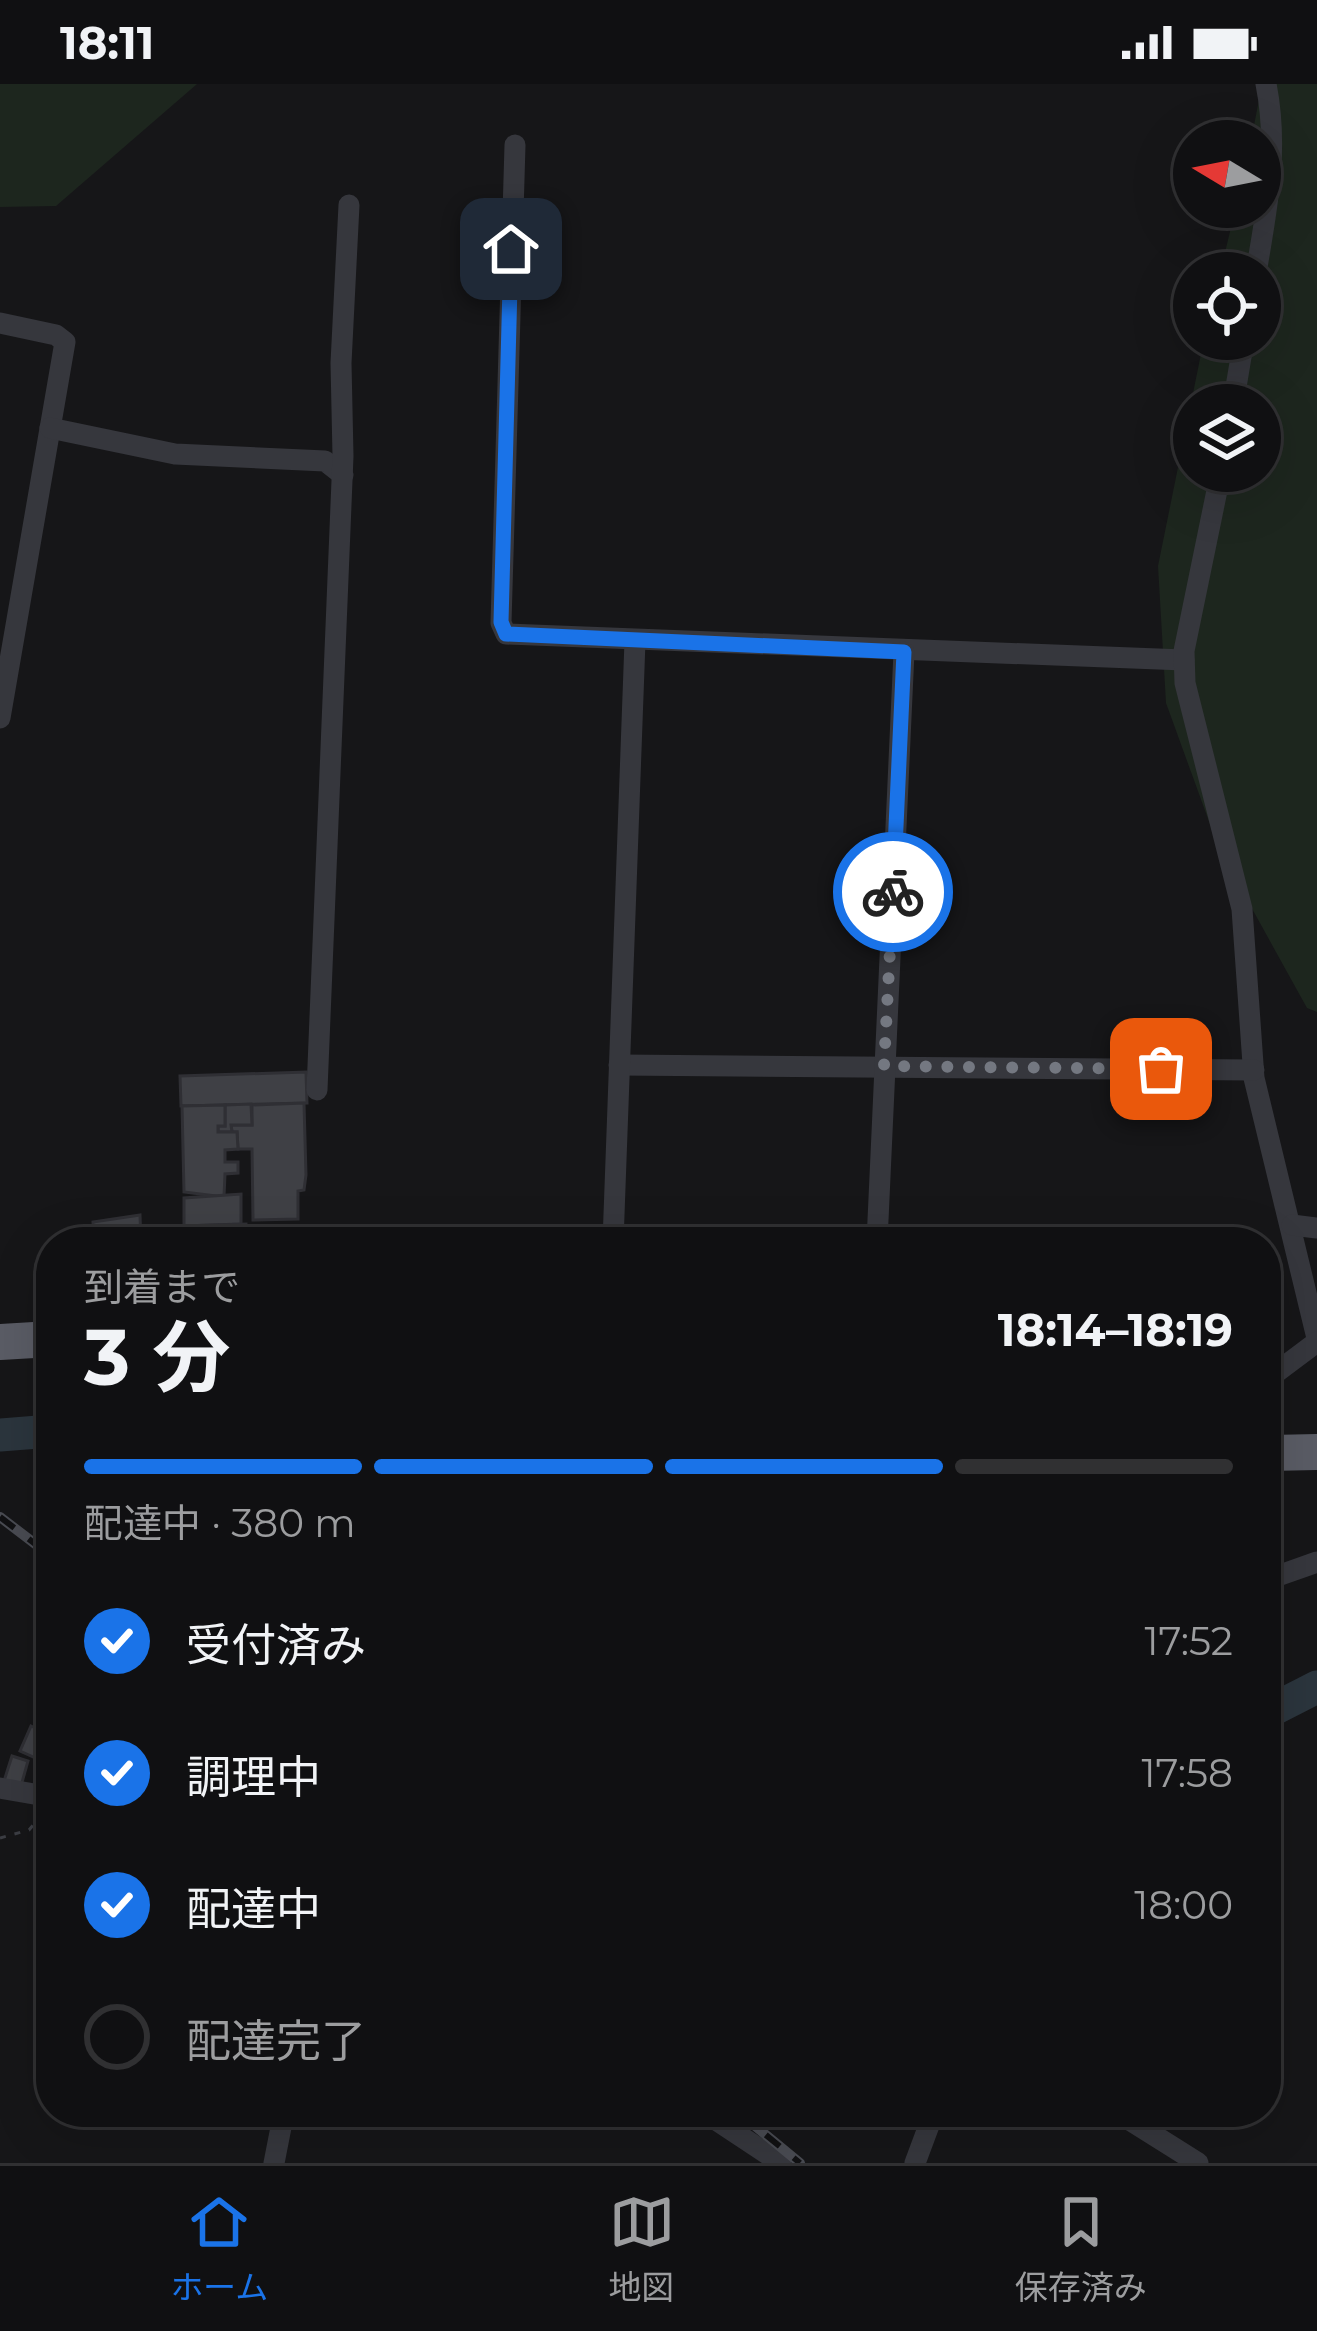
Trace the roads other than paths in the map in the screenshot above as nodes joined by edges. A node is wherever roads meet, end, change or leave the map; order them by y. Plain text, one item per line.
1 (1266, 84) edge
2 (514, 145) dead end
3 (349, 205) dead end
4 (1260, 252) edge
5 (0, 323) edge
6 (50, 428) junction
7 (343, 475) junction
8 (1217, 492) edge
9 (635, 641) junction
10 (904, 652) junction
11 (1184, 660) junction
12 (0, 718) edge
13 (619, 1065) junction
14 (884, 1066) junction
15 (1254, 1070) junction
16 (316, 1090) dead end
17 (1292, 1225) junction
18 (614, 1227) edge
19 (878, 1227) edge
20 (1317, 1228) edge
21 (36, 1340) edge
22 (1317, 1340) edge
23 (0, 1342) edge
24 (1281, 1368) edge
25 (1317, 1452) edge
26 (1281, 1453) edge
27 (1317, 1562) edge
28 (1281, 1575) edge
29 (0, 1788) edge
30 (36, 1803) edge
31 (281, 2127) edge
32 (727, 2127) edge
33 (928, 2127) edge
34 (1141, 2127) edge
35 (274, 2163) edge
36 (781, 2163) edge
37 (915, 2163) edge
38 (1198, 2163) edge

1 - 4 street
2 - 9 street
3 - 7 street
5 - 6 street
6 - 7 street
6 - 12 street
7 - 16 street
8 - 11 street
9 - 10 street
9 - 13 street
10 - 11 street
10 - 14 street
11 - 15 street
13 - 14 street
13 - 18 street
14 - 15 street
14 - 19 street
15 - 17 street
17 - 20 street
17 - 22 street
21 - 23 highway
22 - 24 street
25 - 26 highway
27 - 28 street
29 - 30 street
31 - 35 street
32 - 36 street
33 - 37 street
34 - 38 street

